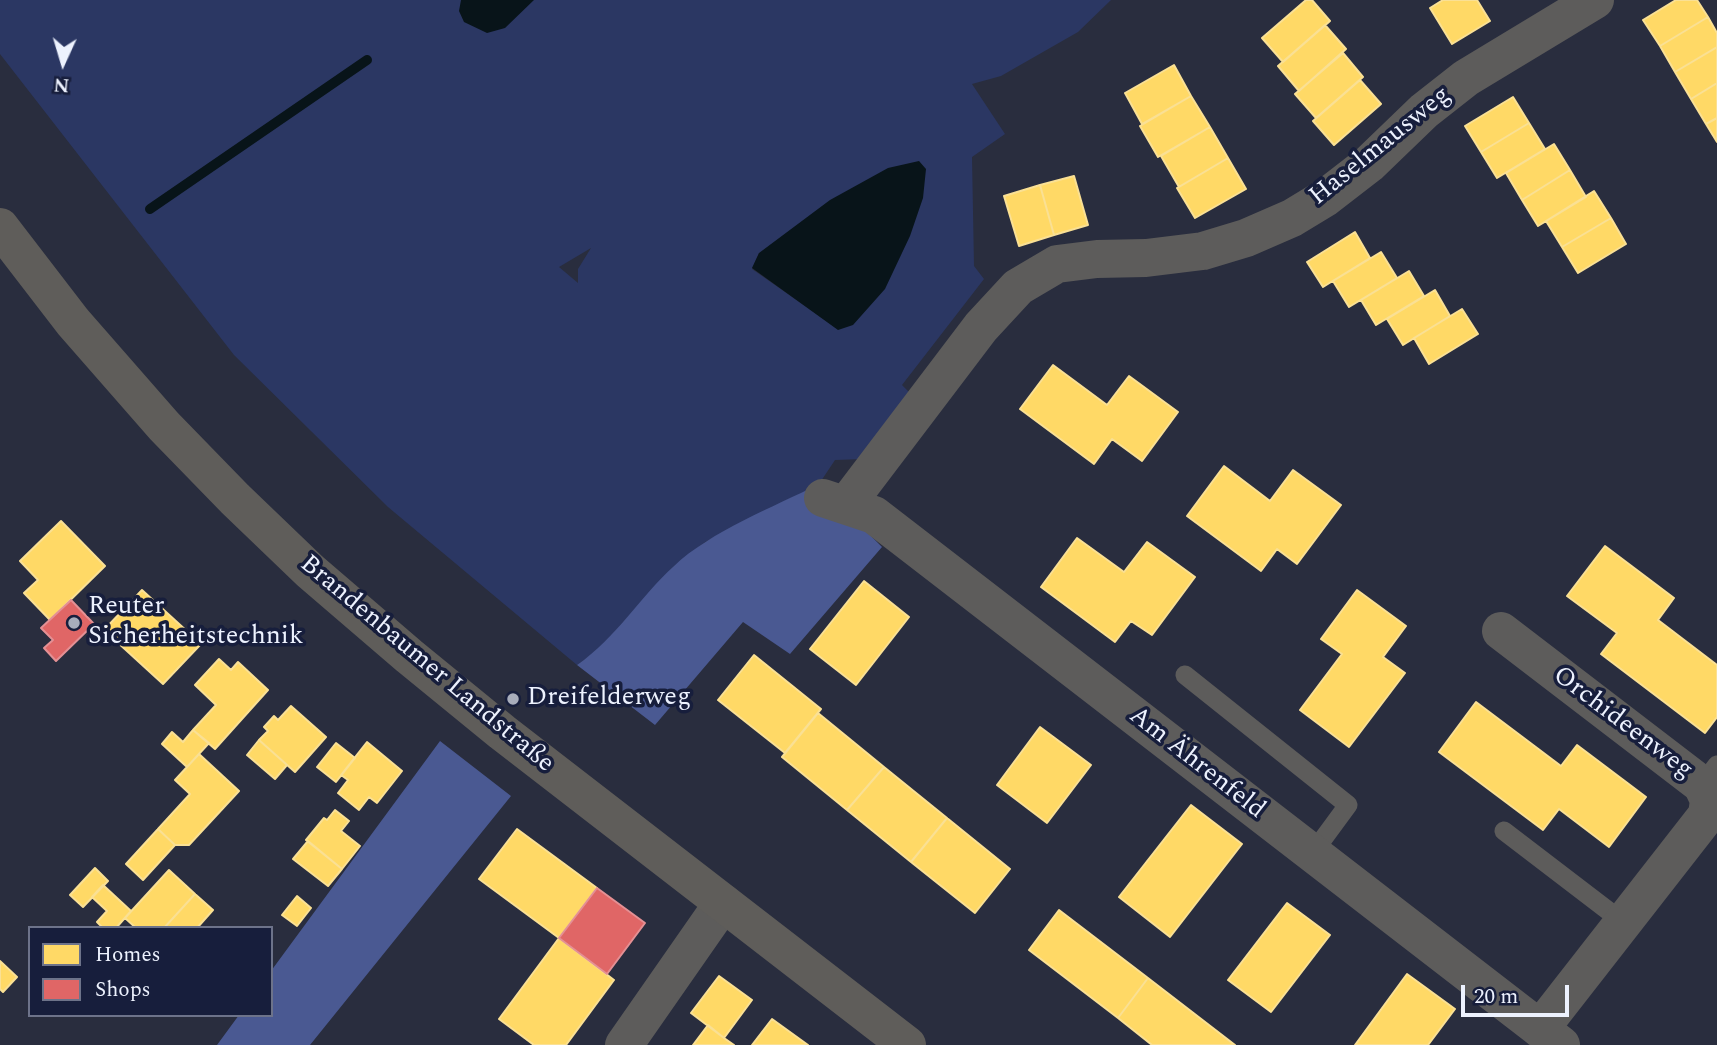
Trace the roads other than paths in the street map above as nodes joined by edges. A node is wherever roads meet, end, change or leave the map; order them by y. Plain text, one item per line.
1 (1595, 0) edge
2 (0, 227) edge
3 (835, 501) joint
4 (1501, 631) dead end
5 (1185, 675) dead end
6 (1711, 797) edge
7 (1504, 831) dead end
8 (1312, 854) junction
9 (723, 903) junction
10 (1623, 922) junction
11 (1550, 1037) edge
12 (624, 1045) edge
13 (907, 1045) edge

1 - 3 street, Haselmausweg
2 - 9 main road, Brandenbaumer Landstraße
3 - 8 street, Am Ährenfeld
4 - 6 street, Orchideenweg
5 - 8 lane
6 - 10 street, Orchideenweg
7 - 10 lane
8 - 11 street, Am Ährenfeld
9 - 12 street
9 - 13 main road, Brandenbaumer Landstraße
10 - 11 street, Orchideenweg

